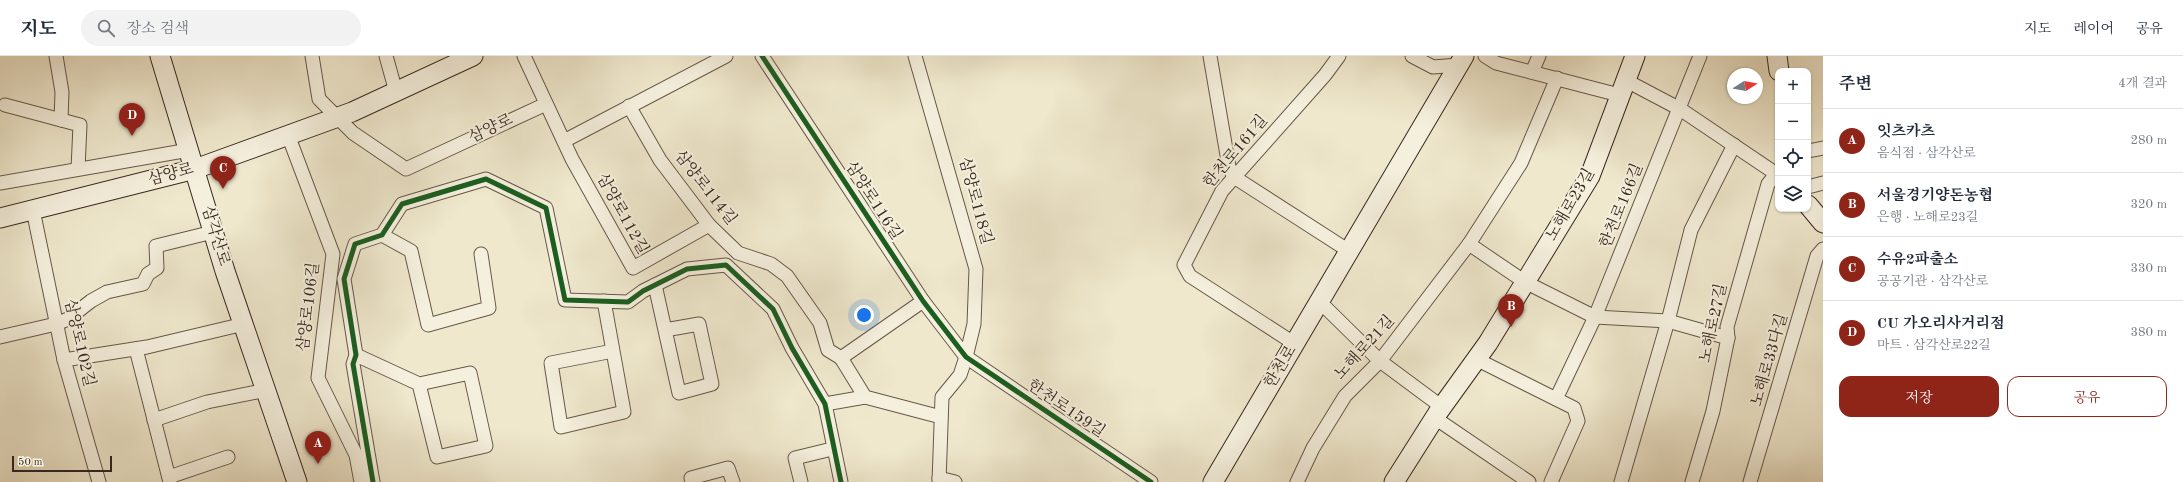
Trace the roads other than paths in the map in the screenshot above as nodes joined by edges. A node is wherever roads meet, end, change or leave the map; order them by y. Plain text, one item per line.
1 (56, 56) edge
2 (160, 56) edge
3 (312, 56) edge
4 (386, 56) edge
5 (473, 56) edge
6 (524, 56) edge
7 (726, 56) edge
8 (762, 56) edge
9 (915, 56) edge
10 (1210, 56) edge
11 (1340, 56) edge
12 (1412, 56) edge
13 (1485, 56) edge
14 (1539, 56) edge
15 (1635, 56) edge
16 (1700, 56) edge
17 (1778, 56) edge
18 (1462, 61) edge
19 (1779, 68) edge
20 (1532, 72) junction
21 (1556, 78) junction
22 (1622, 88) junction
23 (396, 92) junction
24 (546, 104) junction
25 (4, 105) dead end
26 (629, 106) junction
27 (1680, 109) junction
28 (337, 118) junction
29 (61, 120) junction
30 (288, 135) junction
31 (564, 141) junction
32 (1734, 145) junction
33 (1823, 148) edge
34 (189, 150) junction
35 (1811, 150) edge
36 (78, 169) junction
37 (195, 169) junction
38 (1775, 173) edge
39 (1775, 176) edge
40 (1234, 177) junction
41 (0, 183) edge
42 (1823, 183) edge
43 (1811, 186) edge
44 (1811, 209) edge
45 (33, 210) junction
46 (0, 218) edge
47 (1823, 223) edge
48 (709, 225) junction
49 (213, 232) junction
50 (382, 235) junction
51 (1469, 244) junction
52 (1823, 249) edge
53 (1350, 251) junction
54 (481, 254) dead end
55 (1524, 282) junction
56 (655, 285) junction
57 (604, 301) junction
58 (923, 301) junction
59 (1320, 302) junction
60 (1595, 317) junction
61 (1668, 321) junction
62 (56, 324) junction
63 (244, 324) junction
64 (665, 330) junction
65 (0, 337) edge
66 (1728, 338) junction
67 (1295, 344) junction
68 (136, 349) junction
69 (613, 351) junction
70 (356, 355) junction
71 (966, 357) junction
72 (841, 358) junction
73 (64, 360) junction
74 (1476, 360) junction
75 (1380, 361) junction
76 (419, 384) junction
77 (267, 390) junction
78 (865, 397) junction
79 (1556, 399) junction
80 (825, 404) junction
81 (1439, 413) junction
82 (941, 417) junction
83 (154, 420) junction
84 (832, 449) junction
85 (228, 457) dead end
86 (169, 479) edge
87 (939, 480) edge
88 (99, 482) edge
89 (297, 482) edge
90 (361, 482) edge
91 (373, 482) edge
92 (692, 482) edge
93 (733, 482) edge
94 (801, 482) edge
95 (841, 482) edge
96 (956, 482) edge
97 (1151, 482) edge
98 (1213, 482) edge
99 (1297, 482) edge
100 (1394, 482) edge
101 (1530, 482) edge
102 (1551, 482) edge
103 (1621, 482) edge
104 (1692, 482) edge
105 (1750, 482) edge

1 - 29 street
2 - 34 street, 삼각산로
3 - 28 street
4 - 23 street
5 - 23 street, 삼양로
6 - 24 street, 삼양로112길
7 - 26 street
8 - 58 street, 삼양로116길
9 - 71 street, 삼양로118길
10 - 40 street
11 - 40 street, 한천로161길
12 - 18 street
13 - 20 street
14 - 20 street
15 - 22 street, 노해로23길
16 - 27 street, 한천로166길
17 - 19 street
18 - 53 street, 한천로
20 - 21 street
21 - 22 street
21 - 51 street, 노해로21길
22 - 27 street
22 - 55 street, 노해로23길
23 - 28 street, 삼양로
24 - 28 street, 삼양로
24 - 31 street, 삼양로112길
25 - 29 street
26 - 31 street
26 - 48 street, 삼양로114길
27 - 32 street
27 - 60 street, 한천로166길
28 - 30 street, 삼양로
29 - 36 street
30 - 37 street, 삼양로
30 - 90 street, 삼양로106길
31 - 48 street, 삼양로112길
32 - 38 street
32 - 61 street
33 - 35 street
34 - 36 street
34 - 37 street, 삼각산로
36 - 41 street
37 - 45 street, 삼양로
37 - 49 street, 삼각산로
39 - 66 street, 노해로27길
40 - 53 street
40 - 67 street, 한천로161길
42 - 43 street
44 - 47 street
45 - 46 street, 삼양로
45 - 62 street, 삼양로102길
48 - 72 street, 삼양로114길
49 - 62 street
49 - 63 street, 삼각산로
50 - 54 street
50 - 57 street
50 - 70 street
51 - 55 street
51 - 75 street, 노해로21길
52 - 105 street, 노해로33다길
53 - 59 street, 한천로
55 - 60 street
55 - 74 street, 노해로23길
56 - 57 street
56 - 64 street
56 - 80 street
57 - 69 street
58 - 71 street, 삼양로116길
58 - 72 street
59 - 67 street, 한천로
59 - 75 street
60 - 61 street
60 - 79 street, 한천로166길
61 - 66 street
61 - 103 street
62 - 65 street
62 - 73 street, 삼양로102길
63 - 68 street
63 - 77 street, 삼각산로
64 - 64 street
66 - 104 street, 노해로27길
67 - 98 street, 한천로
68 - 73 street
68 - 83 street
69 - 69 street
70 - 76 street
70 - 91 street
71 - 82 street, 삼양로118길
71 - 97 street, 한천로159길
72 - 78 street, 삼양로114길
73 - 88 street, 삼양로102길
74 - 79 street
74 - 81 street, 노해로23길
75 - 81 street
75 - 99 street, 노해로21길
76 - 76 street
77 - 83 street
77 - 89 street, 삼각산로
78 - 80 street
78 - 82 street
79 - 102 street
80 - 84 street
81 - 100 street, 노해로23길
81 - 101 street
82 - 87 street, 삼양로118길
83 - 86 street
84 - 94 street
84 - 95 street
85 - 86 street
87 - 96 street
92 - 93 street

